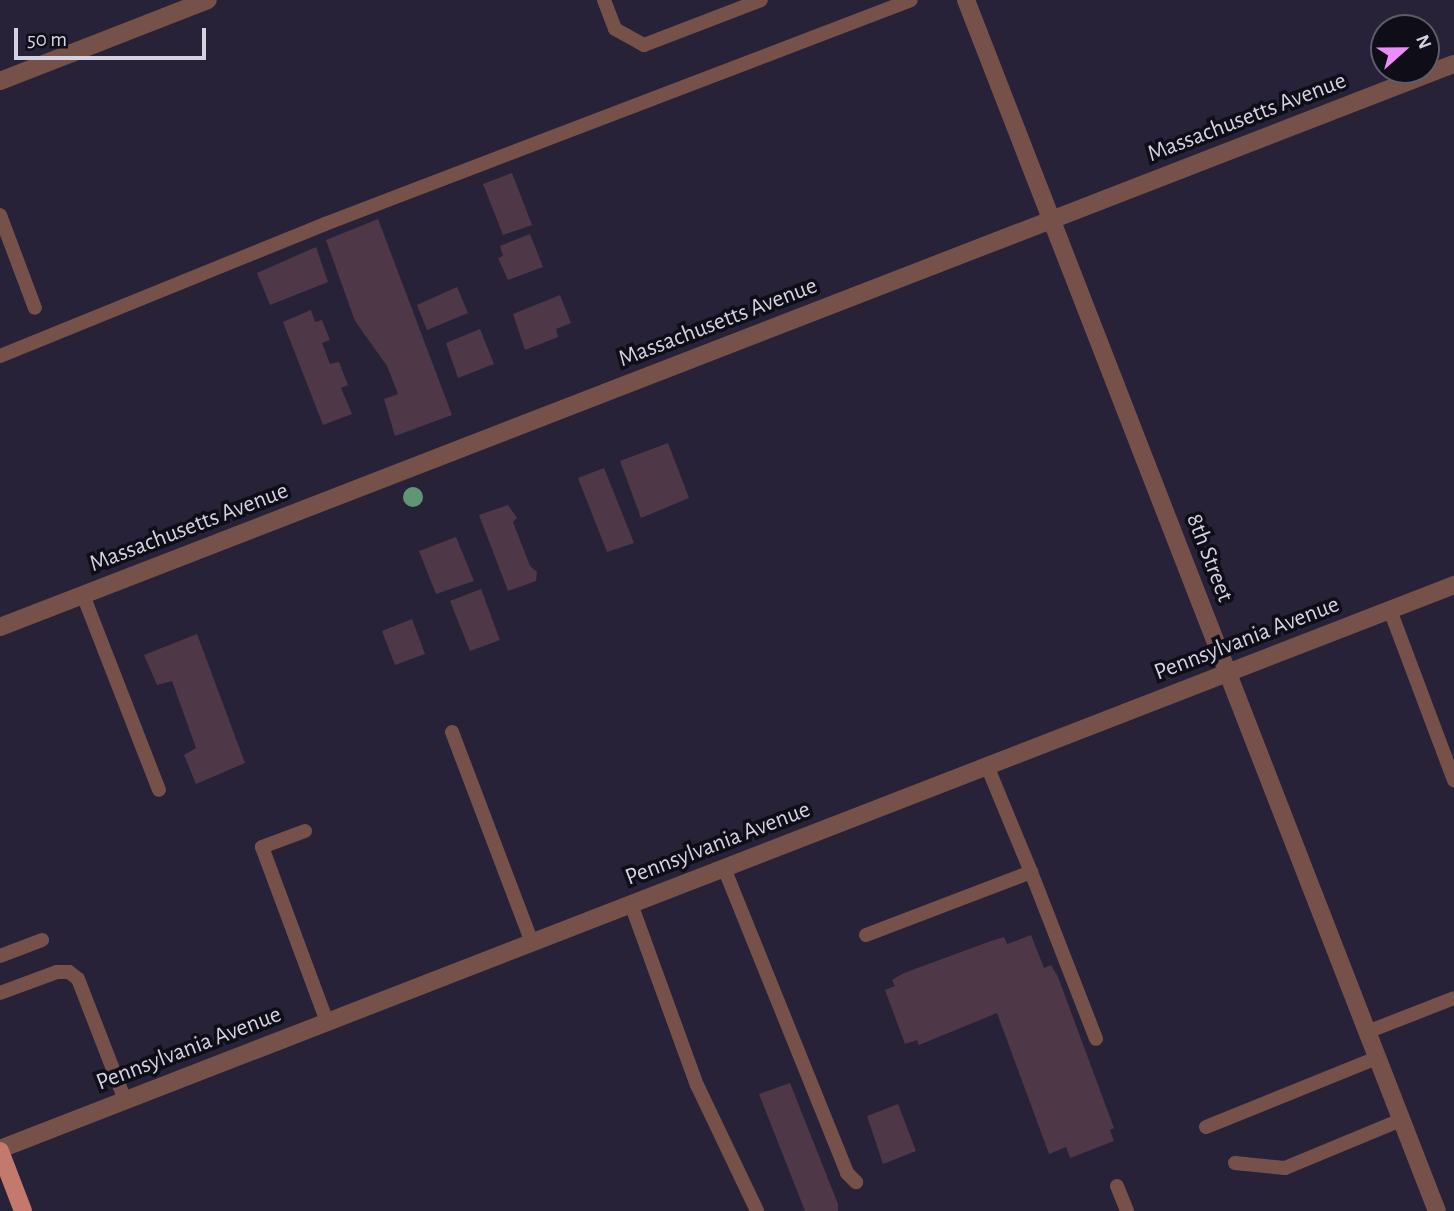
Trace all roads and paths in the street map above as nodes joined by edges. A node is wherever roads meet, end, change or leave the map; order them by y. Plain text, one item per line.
1 (208, 0) edge
2 (604, 0) edge
3 (761, 0) edge
4 (911, 0) edge
5 (966, 0) edge
6 (1454, 64) edge
7 (0, 81) edge
8 (0, 215) edge
9 (1052, 219) junction
10 (35, 307) dead end
11 (0, 356) edge
12 (1454, 585) edge
13 (83, 595) junction
14 (1390, 610) junction
15 (0, 627) edge
16 (1227, 673) junction
17 (452, 732) dead end
18 (987, 766) junction
19 (1454, 780) edge
20 (159, 790) dead end
21 (305, 831) dead end
22 (724, 869) junction
23 (1031, 872) junction
24 (631, 904) junction
25 (866, 935) dead end
26 (42, 940) dead end
27 (532, 943) junction
28 (0, 956) edge
29 (0, 993) edge
30 (1454, 998) edge
31 (327, 1022) junction
32 (1367, 1032) junction
33 (1096, 1040) dead end
34 (1377, 1058) junction
35 (125, 1100) junction
36 (1401, 1121) junction
37 (1206, 1127) dead end
38 (0, 1150) edge
39 (1235, 1163) dead end
40 (856, 1182) dead end
41 (1118, 1186) dead end
42 (23, 1211) edge
43 (757, 1211) edge
44 (1127, 1211) edge
45 (1437, 1211) edge

1 - 7 street
2 - 3 lane
4 - 11 lane
5 - 9 street, 8th Street
6 - 9 street, Massachusetts Avenue
8 - 10 lane
9 - 13 street, Massachusetts Avenue
9 - 16 street, 8th Street
12 - 14 street, Pennsylvania Avenue
13 - 15 street, Massachusetts Avenue
13 - 20 lane
14 - 16 street, Pennsylvania Avenue
14 - 19 lane
16 - 18 street, Pennsylvania Avenue
16 - 32 street, 8th Street
17 - 27 lane
18 - 22 street, Pennsylvania Avenue
18 - 23 lane
21 - 31 lane
22 - 24 street, Pennsylvania Avenue
22 - 40 lane
23 - 25 lane
23 - 33 lane
24 - 27 street, Pennsylvania Avenue
24 - 43 lane
26 - 28 lane
27 - 31 street, Pennsylvania Avenue
29 - 35 lane
30 - 32 lane
31 - 35 street, Pennsylvania Avenue
32 - 34 street, 8th Street
34 - 36 street, 8th Street
34 - 37 lane
35 - 38 street, Pennsylvania Avenue
36 - 39 lane
36 - 45 street, 8th Street
38 - 42 main road
41 - 44 lane

